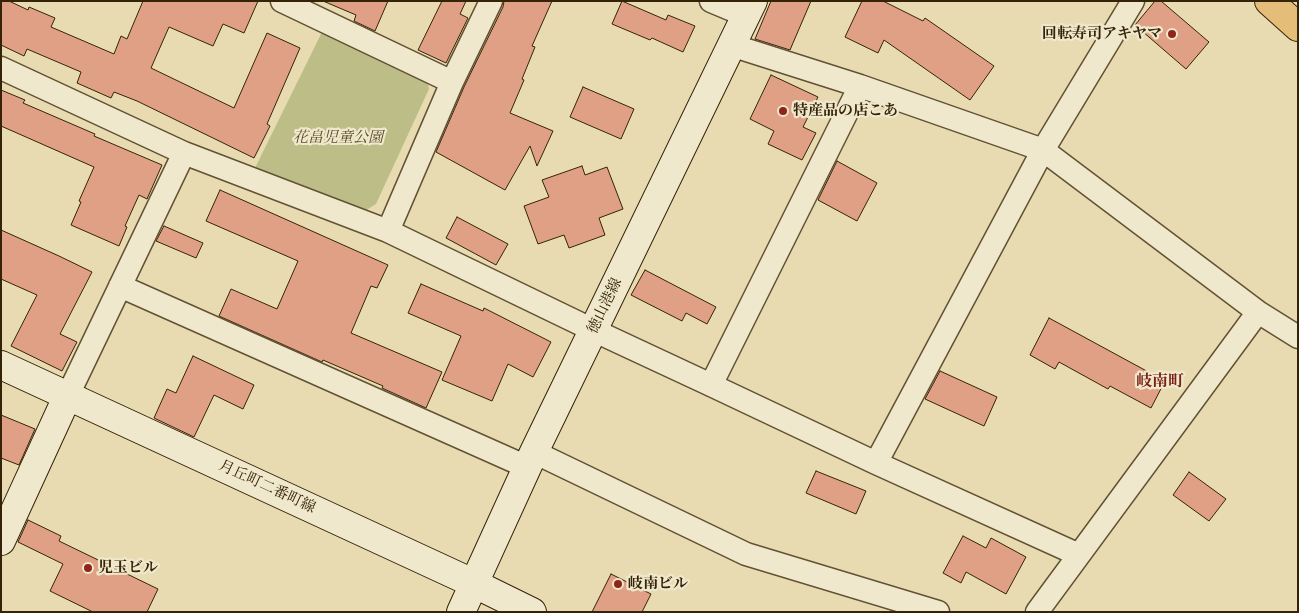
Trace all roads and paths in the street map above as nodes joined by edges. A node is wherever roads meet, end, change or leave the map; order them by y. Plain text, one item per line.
1 (282, 1) edge
2 (491, 1) edge
3 (711, 1) edge
4 (1133, 1) edge
5 (1269, 1) edge
6 (750, 9) edge
7 (1298, 27) edge
8 (731, 45) junction
9 (1, 68) edge
10 (452, 82) junction
11 (860, 86) junction
12 (1043, 150) junction
13 (184, 153) junction
14 (388, 231) junction
15 (120, 286) junction
16 (1258, 312) junction
17 (593, 330) junction
18 (1298, 337) edge
19 (1, 365) edge
20 (711, 384) junction
21 (68, 395) junction
22 (531, 460) junction
23 (876, 463) junction
24 (1, 541) edge
25 (1079, 556) junction
26 (475, 584) junction
27 (461, 612) edge
28 (532, 612) edge
29 (938, 612) edge
30 (1037, 612) edge

1 - 10 street
2 - 10 street
3 - 6 street
4 - 12 street
5 - 7 highway
6 - 8 street, 徳山港線
8 - 11 street
8 - 17 street, 徳山港線
9 - 13 street
10 - 14 street
11 - 12 street
11 - 20 street
12 - 16 street
12 - 23 street
13 - 14 street
13 - 15 street
14 - 17 street
15 - 21 street
15 - 22 street
16 - 18 street
16 - 25 street
17 - 20 street
17 - 22 street, 徳山港線
19 - 21 street, 月丘町二番町線
20 - 23 street
21 - 24 street
21 - 26 street, 月丘町二番町線
22 - 26 street, 徳山港線
22 - 29 street
23 - 25 street
25 - 30 street
26 - 27 street, 徳山港線
26 - 28 street, 月丘町二番町線

